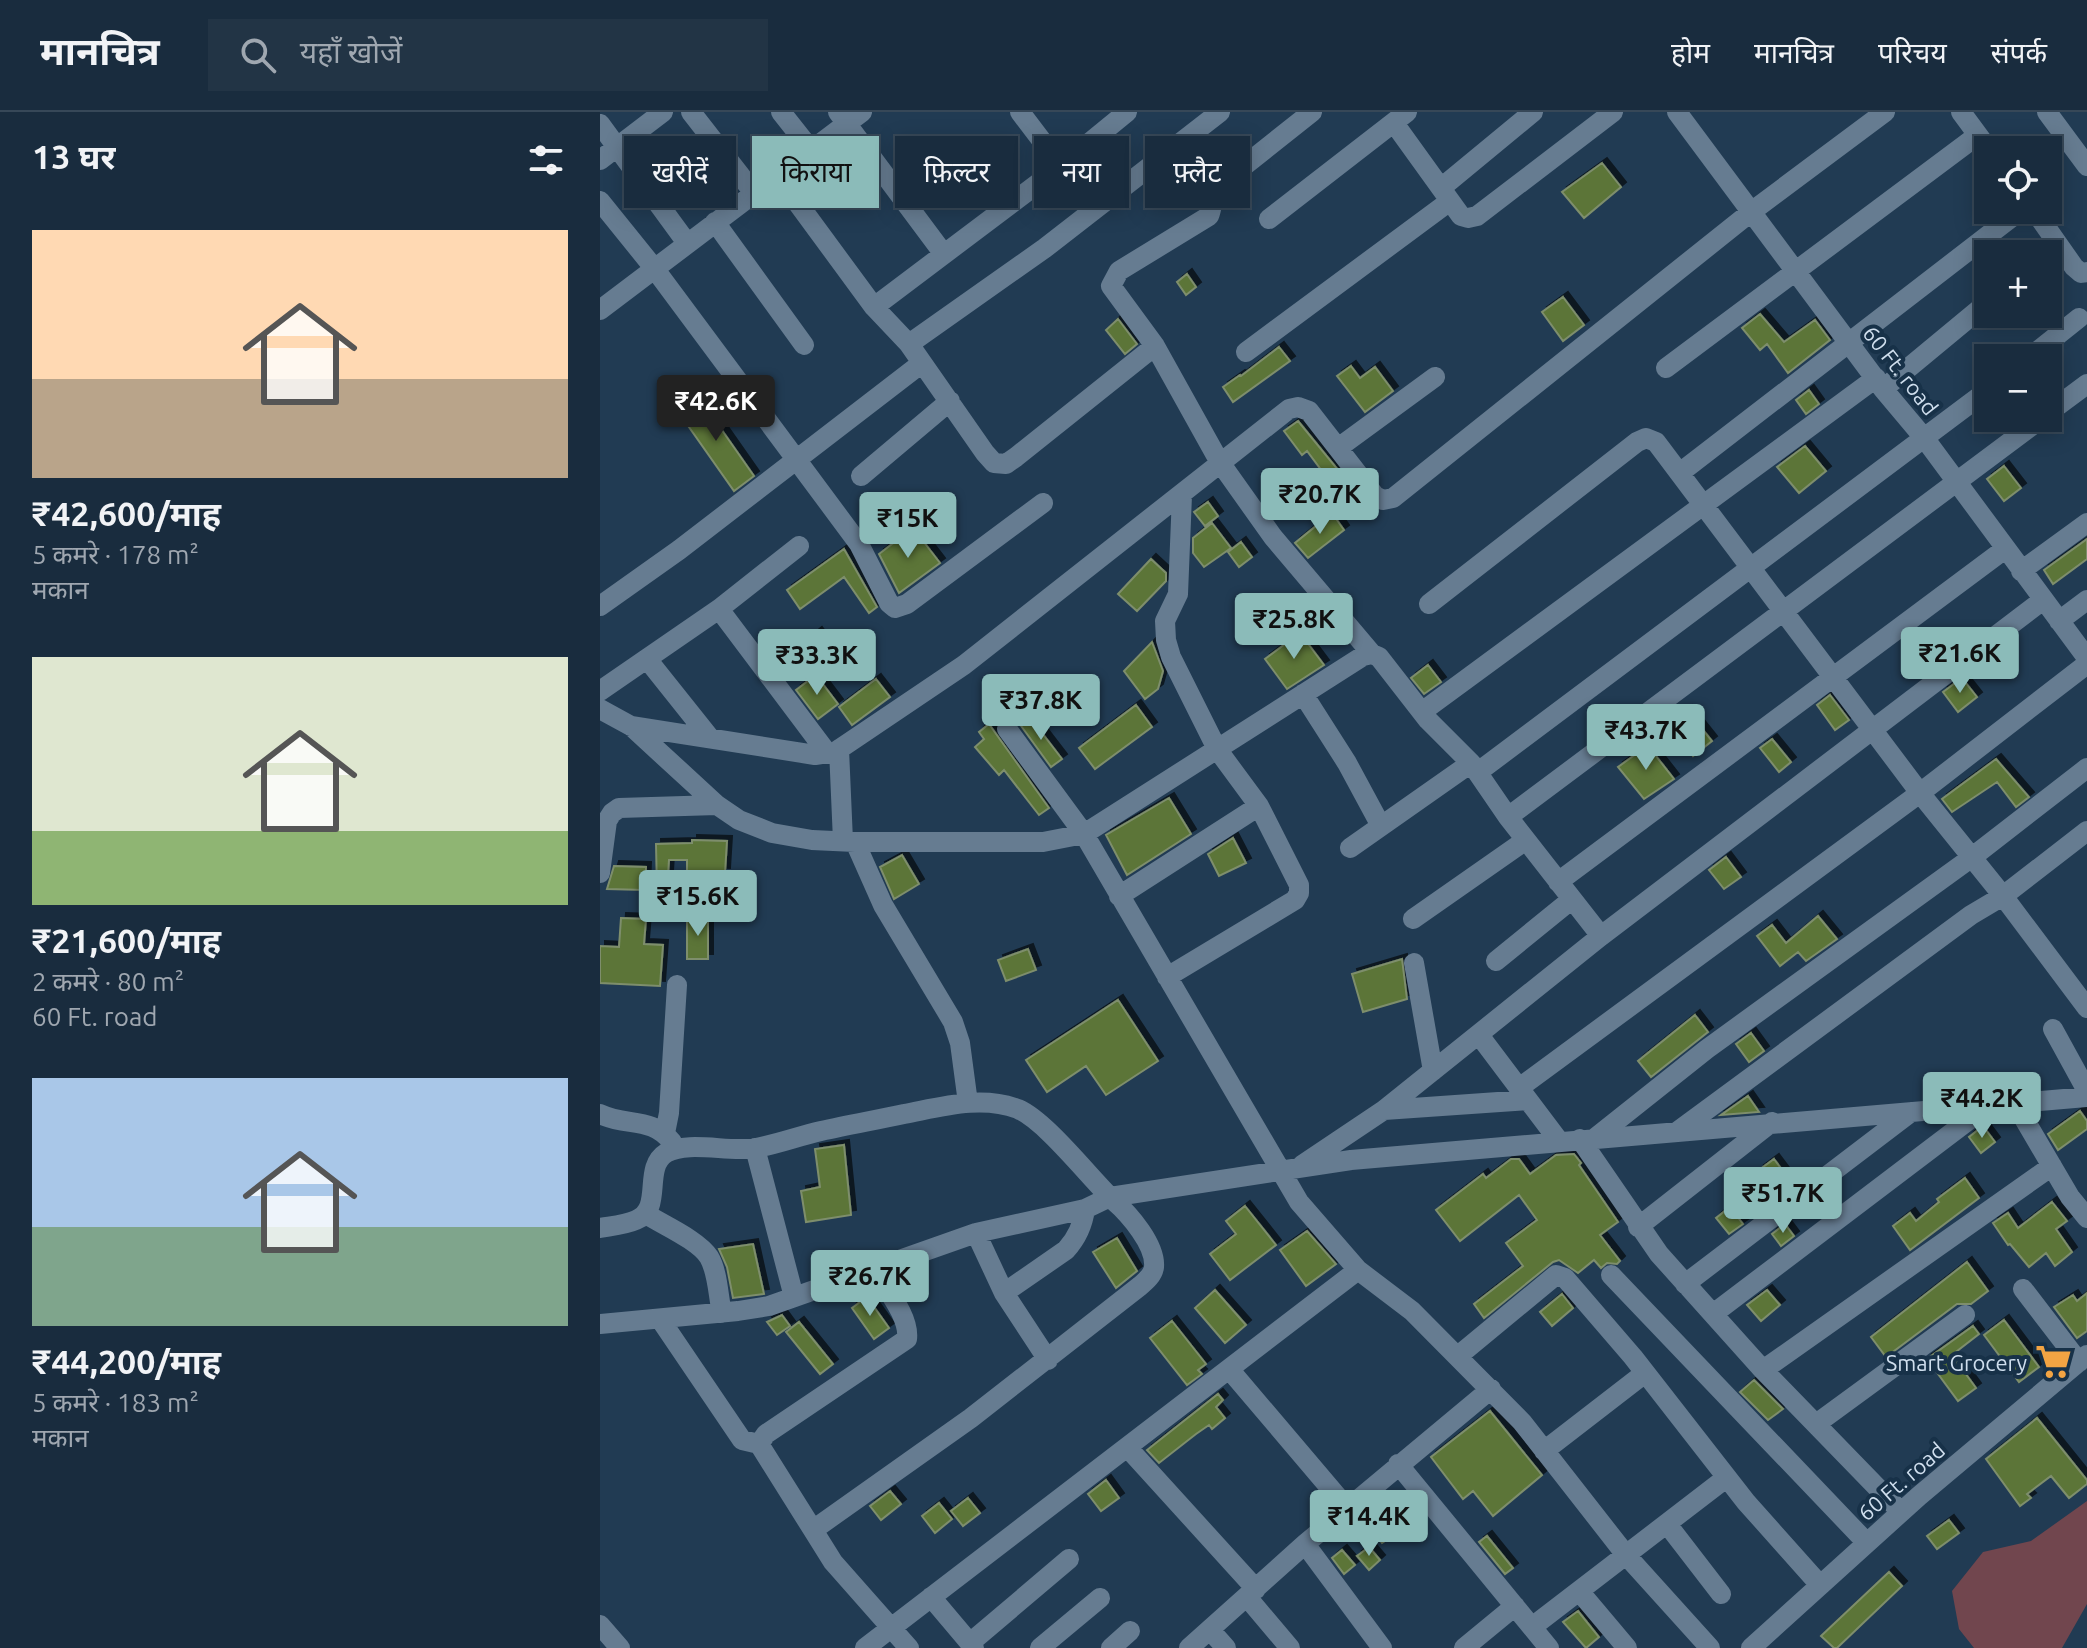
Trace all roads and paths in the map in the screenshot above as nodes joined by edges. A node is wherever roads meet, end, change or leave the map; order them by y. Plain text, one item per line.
1 (663, 112) edge
2 (691, 112) edge
3 (781, 112) edge
4 (1020, 112) edge
5 (1127, 112) edge
6 (1220, 112) edge
7 (1312, 112) edge
8 (1533, 112) edge
9 (1613, 112) edge
10 (1677, 112) edge
11 (1885, 112) edge
12 (1961, 112) edge
13 (2047, 112) edge
14 (849, 116) edge
15 (1400, 117) edge
16 (600, 124) edge
17 (800, 136) edge
18 (827, 136) edge
19 (1038, 136) edge
20 (1098, 136) edge
21 (1979, 136) edge
22 (616, 146) junction
23 (1974, 150) edge
24 (600, 160) edge
25 (2087, 166) edge
26 (1034, 186) edge
27 (752, 190) edge
28 (752, 194) edge
29 (1445, 194) junction
30 (600, 201) edge
31 (801, 208) edge
32 (1751, 212) junction
33 (1269, 219) dead end
34 (715, 222) junction
35 (2003, 224) edge
36 (687, 243) junction
37 (943, 253) junction
38 (2062, 257) edge
39 (654, 268) junction
40 (1796, 271) junction
41 (2087, 272) edge
42 (874, 307) junction
43 (600, 310) edge
44 (1974, 313) edge
45 (2079, 318) dead end
46 (1849, 342) junction
47 (909, 344) junction
48 (2046, 344) edge
49 (804, 345) dead end
50 (1155, 346) junction
51 (1246, 352) dead end
52 (922, 363) junction
53 (1666, 368) dead end
54 (1435, 377) dead end
55 (1880, 384) junction
56 (2087, 384) edge
57 (950, 401) junction
58 (1974, 401) edge
59 (2062, 403) edge
60 (2023, 432) edge
61 (1925, 439) junction
62 (1338, 448) junction
63 (797, 461) junction
64 (1219, 461) junction
65 (1681, 472) junction
66 (861, 476) dead end
67 (1956, 482) junction
68 (1182, 495) junction
69 (1043, 503) dead end
70 (1704, 505) junction
71 (2087, 523) edge
72 (799, 546) dead end
73 (2005, 549) junction
74 (1752, 569) junction
75 (2021, 571) junction
76 (2043, 600) junction
77 (2087, 600) edge
78 (1429, 604) dead end
79 (600, 606) edge
80 (719, 609) junction
81 (1783, 611) junction
82 (2059, 621) junction
83 (1372, 654) junction
84 (647, 659) junction
85 (2087, 661) edge
86 (1832, 677) junction
87 (600, 691) edge
88 (1303, 694) junction
89 (600, 709) edge
90 (1423, 711) junction
91 (631, 726) junction
92 (1007, 729) dead end
93 (1872, 730) junction
94 (710, 738) junction
95 (1217, 749) junction
96 (834, 752) junction
97 (1474, 768) junction
98 (2087, 768) edge
99 (1920, 793) junction
100 (717, 805) junction
101 (1259, 806) junction
102 (606, 812) edge
103 (1508, 817) junction
104 (1381, 826) junction
105 (2087, 831) edge
106 (1084, 834) junction
107 (1526, 840) junction
108 (849, 841) junction
109 (1350, 848) dead end
110 (1971, 858) junction
111 (600, 873) edge
112 (1558, 882) junction
113 (1119, 896) junction
114 (2003, 896) junction
115 (1571, 900) junction
116 (1413, 919) dead end
117 (1601, 936) junction
118 (1496, 961) dead end
119 (1414, 963) dead end
120 (1167, 977) junction
121 (677, 985) dead end
122 (2087, 1008) edge
123 (2053, 1029) dead end
124 (1479, 1035) junction
125 (1433, 1071) junction
126 (2087, 1091) edge
127 (1524, 1094) junction
128 (2087, 1097) edge
129 (968, 1103) junction
130 (2016, 1105) junction
131 (1986, 1107) junction
132 (1384, 1110) junction
133 (1911, 1111) junction
134 (600, 1114) edge
135 (1772, 1122) junction
136 (1678, 1131) junction
137 (1588, 1139) junction
138 (671, 1140) junction
139 (1559, 1141) junction
140 (755, 1148) junction
141 (2052, 1166) junction
142 (1288, 1170) junction
143 (1110, 1197) junction
144 (1085, 1209) junction
145 (646, 1214) junction
146 (2087, 1218) edge
147 (1638, 1227) junction
148 (600, 1228) edge
149 (976, 1233) junction
150 (873, 1267) junction
151 (1358, 1270) junction
152 (1611, 1275) dead end
153 (1685, 1284) junction
154 (2023, 1289) dead end
155 (1004, 1293) junction
156 (794, 1297) junction
157 (722, 1313) junction
158 (1713, 1314) junction
159 (1965, 1315) dead end
160 (660, 1319) junction
161 (600, 1324) edge
162 (1458, 1356) junction
163 (2083, 1358) edge
164 (1048, 1360) junction
165 (1229, 1369) junction
166 (1763, 1370) junction
167 (1645, 1373) junction
168 (1491, 1389) junction
169 (1816, 1424) junction
170 (759, 1444) junction
171 (1127, 1447) junction
172 (1544, 1451) junction
173 (1398, 1464) junction
174 (1726, 1478) junction
175 (1347, 1508) junction
176 (1901, 1512) junction
177 (1667, 1524) junction
178 (813, 1530) junction
179 (1867, 1543) junction
180 (1305, 1544) junction
181 (1626, 1555) junction
182 (1069, 1559) dead end
183 (1820, 1585) junction
184 (1579, 1591) junction
185 (1252, 1593) junction
186 (1721, 1594) dead end
187 (931, 1597) junction
188 (1100, 1598) dead end
189 (1515, 1606) junction
190 (600, 1625) edge
191 (1532, 1627) junction
192 (891, 1628) junction
193 (1210, 1630) junction
194 (1130, 1631) dead end
195 (972, 1646) edge
196 (620, 1648) edge
197 (865, 1648) edge
198 (909, 1648) edge
199 (1040, 1648) edge
200 (1111, 1648) edge
201 (1189, 1648) edge
202 (1226, 1648) edge
203 (1290, 1648) edge
204 (1382, 1648) edge
205 (1464, 1648) edge
206 (1549, 1648) edge
207 (1627, 1648) edge
208 (1710, 1648) edge
209 (1751, 1648) edge

1 - 22 street
2 - 27 street
3 - 17 street
4 - 19 street
5 - 20 street
6 - 47 street
7 - 50 street
8 - 29 street
9 - 29 street
10 - 32 street, 60 Ft. road
11 - 32 street
12 - 21 street
13 - 25 street
14 - 18 street
14 - 37 street
15 - 29 street
15 - 33 street
16 - 22 street
22 - 24 street
22 - 36 street
23 - 40 street
26 - 37 street
28 - 34 street
29 - 51 street
30 - 39 street
31 - 42 street
32 - 40 street, 60 Ft. road
32 - 62 street
34 - 36 street
34 - 49 street
35 - 46 street
36 - 39 street
37 - 42 street
38 - 41 street
39 - 43 street
39 - 63 street
40 - 46 street, 60 Ft. road
40 - 53 street
42 - 47 street
44 - 55 street
45 - 48 street
46 - 55 street, 60 Ft. road
46 - 65 street
47 - 52 street
50 - 57 street
50 - 64 street
52 - 57 street
52 - 63 street
54 - 62 street
55 - 61 street, 60 Ft. road
55 - 70 street
56 - 59 street
57 - 66 street
58 - 61 street
60 - 67 street
61 - 67 street, 60 Ft. road
61 - 74 street
62 - 64 street
63 - 69 street
63 - 79 street
64 - 68 street
64 - 83 street
65 - 70 street
65 - 78 street
67 - 73 street, 60 Ft. road
67 - 81 street
68 - 95 street
68 - 96 street
70 - 74 street
70 - 90 street
71 - 75 street
72 - 80 street
73 - 75 street, 60 Ft. road
73 - 86 street
74 - 81 street
74 - 97 street
75 - 76 street, 60 Ft. road
76 - 82 street, 60 Ft. road
76 - 93 street
77 - 82 street
80 - 84 street
80 - 96 street
81 - 86 street
81 - 103 street
82 - 85 street, 60 Ft. road
83 - 88 street
83 - 90 street
84 - 87 street
84 - 94 street
85 - 99 street
86 - 93 street
86 - 112 street
88 - 95 street
88 - 104 street
89 - 91 street
90 - 97 street
91 - 94 street
91 - 100 street
92 - 106 street
93 - 99 street
93 - 117 street
94 - 96 street
95 - 101 street
95 - 106 street
96 - 108 street
97 - 103 street
97 - 104 street
98 - 110 street
99 - 110 street
99 - 127 street
100 - 102 street
100 - 108 street
101 - 113 street
101 - 120 street
102 - 111 street
103 - 107 street
104 - 109 street
105 - 114 street
106 - 108 street
106 - 113 street
107 - 112 street
107 - 116 street
108 - 129 street
110 - 114 street
110 - 137 street
112 - 115 street
113 - 120 street
114 - 122 street
114 - 136 street
115 - 117 street
115 - 118 street
117 - 124 street
119 - 125 street
120 - 142 street
121 - 138 street
123 - 126 street
124 - 125 street
124 - 127 street
125 - 132 street
127 - 132 street
127 - 139 street
128 - 130 street
129 - 140 street
129 - 143 street
130 - 131 street
130 - 141 street
131 - 133 street
131 - 158 street
132 - 142 street
133 - 135 street
133 - 153 street
134 - 138 street
135 - 136 street
135 - 147 street
136 - 137 street
137 - 139 street
137 - 147 street
138 - 140 street
138 - 145 street
139 - 142 street
140 - 156 street
141 - 146 street
141 - 166 street
142 - 143 street
142 - 151 street
143 - 144 street
143 - 164 street
144 - 149 street
144 - 155 street
145 - 148 street
145 - 157 street
147 - 153 street
149 - 150 street
149 - 155 street
150 - 156 street
150 - 170 street
151 - 162 street
151 - 165 street
152 - 179 street
153 - 158 street
154 - 163 street
155 - 164 street
156 - 157 street
157 - 160 street
158 - 166 street
159 - 169 street
160 - 161 street
160 - 170 street
162 - 167 street
162 - 168 street
163 - 176 street, 60 Ft. road
164 - 178 street
165 - 171 street
165 - 175 street
166 - 169 street
167 - 172 street
167 - 174 street
168 - 172 street
168 - 173 street
169 - 176 street
170 - 178 street
171 - 185 street
171 - 187 street
172 - 181 street
173 - 175 street
173 - 189 street
174 - 177 street
174 - 183 street
175 - 180 street
176 - 179 street, 60 Ft. road
177 - 181 street
177 - 186 street
178 - 192 street
179 - 183 street, 60 Ft. road
180 - 185 street
180 - 204 street
181 - 184 street
181 - 208 street
182 - 195 street
183 - 209 street, 60 Ft. road
184 - 191 street
184 - 207 street
185 - 193 street
185 - 203 street
187 - 192 street
187 - 195 street
188 - 199 street
189 - 191 street
189 - 205 street
190 - 196 street
191 - 206 street
192 - 197 street
192 - 198 street
193 - 201 street
193 - 202 street
194 - 200 street

